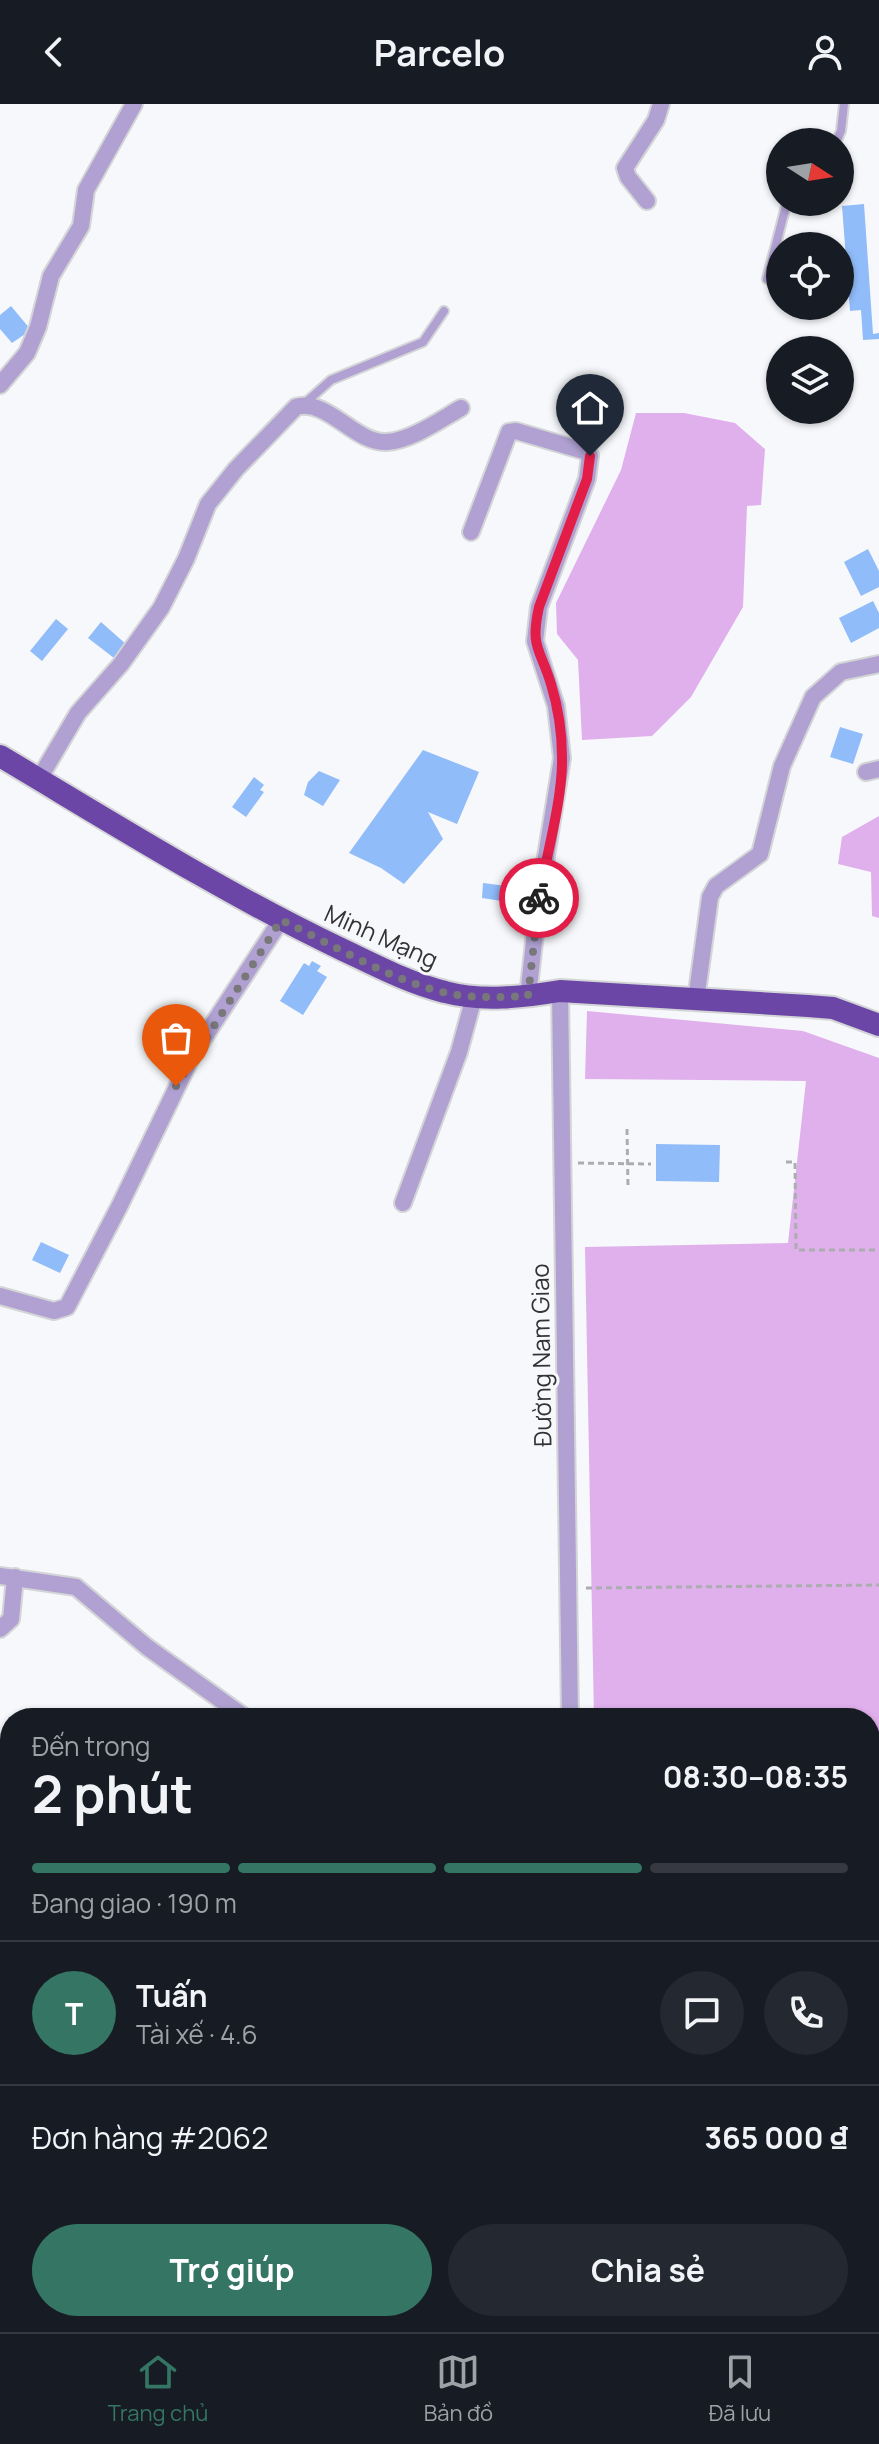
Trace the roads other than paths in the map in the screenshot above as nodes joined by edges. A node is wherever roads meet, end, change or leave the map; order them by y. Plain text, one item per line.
1 (134, 104) edge
2 (661, 104) edge
3 (844, 104) edge
4 (841, 128) edge
5 (647, 201) dead end
6 (444, 311) dead end
7 (0, 385) edge
8 (304, 405) junction
9 (461, 408) dead end
10 (471, 532) dead end
11 (879, 664) edge
12 (0, 756) edge
13 (39, 779) junction
14 (281, 920) junction
15 (560, 991) junction
16 (528, 996) junction
17 (474, 997) junction
18 (696, 1000) junction
19 (879, 1025) edge
20 (403, 1203) dead end
21 (0, 1296) edge
22 (8, 1577) edge
23 (0, 1629) edge
24 (232, 1708) edge
25 (570, 1708) edge

1 - 7 street
2 - 5 street
3 - 4 lane
6 - 8 lane
8 - 9 street
8 - 13 street
10 - 16 street
11 - 18 street
12 - 13 highway, Minh Mạng
13 - 14 highway, Minh Mạng
14 - 17 highway, Minh Mạng
14 - 21 street
15 - 16 highway, Minh Mạng
15 - 18 highway, Minh Mạng
15 - 25 street, Đường Nam Giao
16 - 17 highway, Minh Mạng
17 - 20 street
18 - 19 highway, Minh Mạng
22 - 23 street
22 - 24 street

